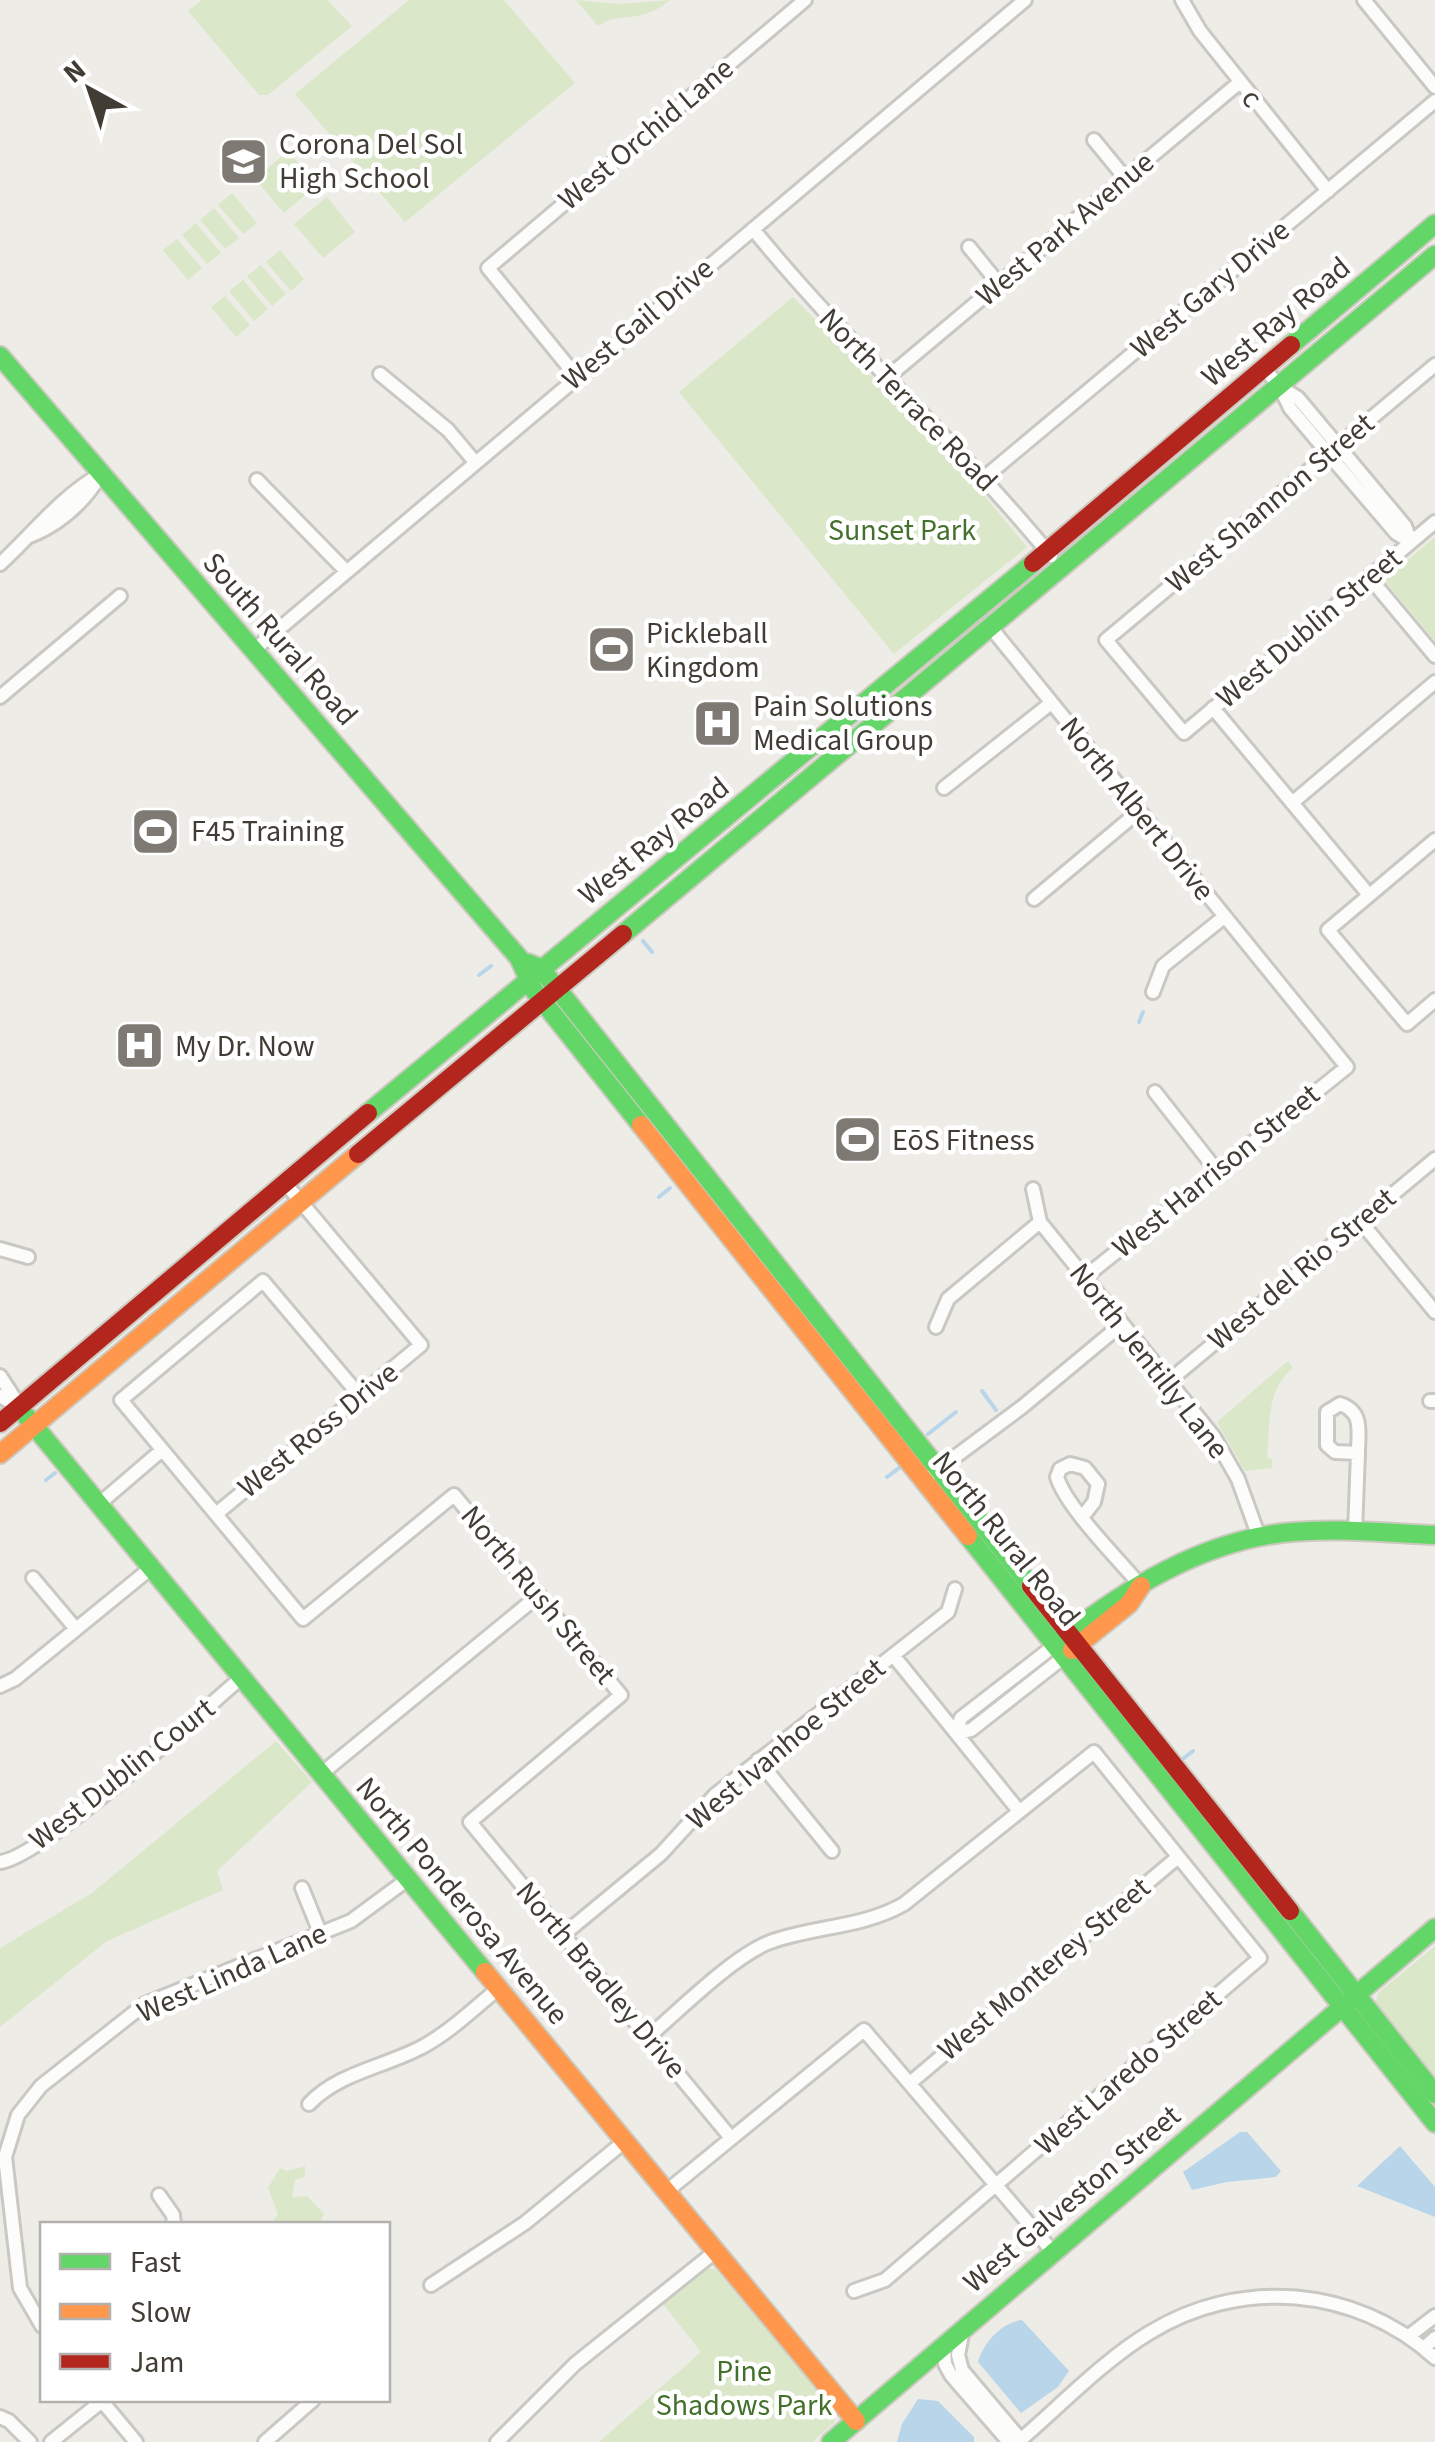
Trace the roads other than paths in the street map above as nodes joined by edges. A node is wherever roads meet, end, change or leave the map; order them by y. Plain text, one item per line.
1 (804, 0) edge
2 (1024, 0) edge
3 (1182, 0) edge
4 (1364, 0) edge
5 (1240, 82) junction
6 (1435, 87) edge
7 (1435, 101) edge
8 (1094, 140) dead end
9 (1126, 179) junction
10 (1328, 192) junction
11 (1435, 224) edge
12 (753, 229) junction
13 (969, 247) dead end
14 (1435, 255) edge
15 (999, 284) junction
16 (0, 356) edge
17 (1435, 365) edge
18 (1264, 368) junction
19 (380, 374) dead end
20 (576, 376) junction
21 (889, 376) junction
22 (1280, 386) junction
23 (1333, 450) junction
24 (475, 462) junction
25 (101, 474) junction
26 (985, 477) junction
27 (258, 480) dead end
28 (1435, 522) edge
29 (1411, 542) junction
30 (1047, 550) junction
31 (0, 564) edge
32 (1063, 570) junction
33 (346, 571) junction
34 (1369, 578) junction
35 (120, 596) dead end
36 (992, 629) junction
37 (254, 650) junction
38 (1435, 656) edge
39 (1435, 682) edge
40 (0, 697) edge
41 (1052, 702) junction
42 (1213, 708) junction
43 (1184, 733) joint
44 (786, 770) junction
45 (800, 788) junction
46 (944, 788) dead end
47 (1292, 803) junction
48 (1138, 812) junction
49 (1435, 840) edge
50 (1369, 895) junction
51 (1034, 900) dead end
52 (1224, 917) junction
53 (541, 983) junction
54 (1283, 989) junction
55 (1153, 992) dead end
56 (1435, 1000) edge
57 (1268, 1001) dead end
58 (1346, 1066) joint
59 (1155, 1092) dead end
60 (1435, 1158) edge
61 (1216, 1171) junction
62 (285, 1183) junction
63 (1033, 1189) dead end
64 (301, 1201) junction
65 (1360, 1220) junction
66 (1040, 1222) junction
67 (0, 1249) edge
68 (28, 1257) dead end
69 (1085, 1276) junction
70 (1435, 1312) edge
71 (1122, 1324) junction
72 (936, 1328) dead end
73 (0, 1376) edge
74 (1170, 1380) junction
75 (0, 1396) edge
76 (360, 1396) junction
77 (26, 1416) junction
78 (0, 1423) edge
79 (162, 1450) junction
80 (1358, 1453) dead end
81 (0, 1454) edge
82 (931, 1474) junction
83 (99, 1504) junction
84 (216, 1514) junction
85 (1083, 1516) dead end
86 (1355, 1532) junction
87 (1435, 1535) edge
88 (1259, 1536) junction
89 (152, 1568) junction
90 (33, 1578) dead end
91 (1141, 1586) junction
92 (955, 1589) dead end
93 (539, 1596) junction
94 (76, 1630) junction
95 (1067, 1645) junction
96 (892, 1655) junction
97 (241, 1678) junction
98 (0, 1686) edge
99 (956, 1733) junction
100 (758, 1760) junction
101 (321, 1774) junction
102 (1019, 1811) junction
103 (470, 1822) joint
104 (832, 1851) dead end
105 (1178, 1856) junction
106 (0, 1862) edge
107 (408, 1879) junction
108 (302, 1888) dead end
109 (1435, 1928) edge
110 (563, 1934) junction
111 (321, 1935) junction
112 (498, 1989) junction
113 (1349, 2000) junction
114 (648, 2037) junction
115 (910, 2082) junction
116 (1435, 2094) edge
117 (310, 2104) dead end
118 (1435, 2123) edge
119 (731, 2138) junction
120 (625, 2141) junction
121 (996, 2186) junction
122 (667, 2191) junction
123 (159, 2195) dead end
124 (174, 2222) edge
125 (716, 2251) junction
126 (1052, 2252) junction
127 (431, 2285) dead end
128 (854, 2290) dead end
129 (1435, 2316) edge
130 (40, 2323) edge
131 (963, 2329) junction
132 (1409, 2336) junction
133 (1435, 2338) edge
134 (944, 2345) junction
135 (1424, 2348) junction
136 (1435, 2358) edge
137 (99, 2402) edge
138 (103, 2402) edge
139 (311, 2402) edge
140 (0, 2417) edge
141 (856, 2421) junction
142 (1016, 2441) edge
143 (30, 2442) edge
144 (50, 2442) edge
145 (136, 2442) edge
146 (264, 2442) edge
147 (498, 2442) edge
148 (831, 2442) edge

1 - 20 street, West Orchid Lane
2 - 12 street, West Gail Drive
3 - 5 street, c
4 - 6 street
5 - 9 street, West Park Avenue
5 - 10 street, c
7 - 10 street, West Gary Drive
8 - 9 street
9 - 15 street, West Park Avenue
10 - 26 street, West Gary Drive
11 - 18 main road, West Ray Road
12 - 20 street, West Gail Drive
12 - 21 street, North Terrace Road
13 - 15 street
14 - 22 main road, West Ray Road
15 - 21 street, West Park Avenue
16 - 25 main road, South Rural Road
17 - 23 street, West Shannon Street
18 - 22 street
18 - 30 main road, West Ray Road
19 - 24 street
20 - 24 street, West Gail Drive
21 - 26 street, North Terrace Road
22 - 23 street
22 - 32 main road, West Ray Road
23 - 29 street
23 - 43 street, West Shannon Street
24 - 33 street, West Gail Drive
25 - 31 street
25 - 37 main road, South Rural Road
26 - 30 street, North Terrace Road
27 - 33 street
28 - 29 street, West Dublin Street
29 - 34 street, West Dublin Street
30 - 32 street, North Terrace Road
30 - 44 main road, West Ray Road
32 - 36 main road, West Ray Road
33 - 37 street, West Gail Drive
34 - 38 street
34 - 42 street, West Dublin Street
35 - 40 street
36 - 41 street, North Albert Drive
36 - 45 main road, West Ray Road
37 - 53 main road, South Rural Road
39 - 47 street
41 - 46 street
41 - 48 street, North Albert Drive
42 - 43 street, West Dublin Street
42 - 47 street
44 - 45 main road
44 - 53 main road, West Ray Road
45 - 53 main road, West Ray Road
47 - 50 street
48 - 51 street
48 - 52 street, North Albert Drive
49 - 50 street
50 - 56 street
52 - 54 street, North Albert Drive
52 - 55 street
53 - 62 main road, West Ray Road
53 - 64 main road, West Ray Road
53 - 82 main road, North Rural Road
54 - 57 street
54 - 58 street, North Albert Drive
58 - 61 street, West Harrison Street
59 - 61 street
60 - 65 street, West del Rio Street
61 - 69 street, West Harrison Street
62 - 64 street
62 - 77 main road, West Ray Road
63 - 66 street, North Jentilly Lane
64 - 76 street, West Ross Drive
64 - 77 main road, West Ray Road
65 - 70 street
65 - 74 street, West del Rio Street
66 - 69 street, North Jentilly Lane
66 - 72 street
67 - 68 street
69 - 71 street, North Jentilly Lane
71 - 74 street, North Jentilly Lane
71 - 82 street
73 - 77 street
74 - 88 street, North Jentilly Lane
75 - 77 street
76 - 79 street
76 - 84 street, West Ross Drive
77 - 78 main road, West Ray Road
77 - 81 main road, West Ray Road
77 - 83 main road, North Ponderosa Avenue
79 - 83 street
79 - 84 street
80 - 86 street
82 - 95 main road, North Rural Road
83 - 89 main road, North Ponderosa Avenue
84 - 93 street, North Rush Street
85 - 91 street
86 - 87 main road
86 - 88 main road
88 - 91 main road
89 - 94 street
89 - 97 main road, North Ponderosa Avenue
90 - 94 street
91 - 95 main road
92 - 96 street, West Ivanhoe Street
93 - 101 street
93 - 103 street, North Rush Street
94 - 98 street
95 - 99 street
95 - 113 main road, North Rural Road
96 - 99 street
96 - 100 street, West Ivanhoe Street
97 - 101 main road, North Ponderosa Avenue
97 - 106 street, West Dublin Court
99 - 102 street
100 - 104 street
100 - 110 street, West Ivanhoe Street
101 - 107 main road, North Ponderosa Avenue
102 - 105 street
102 - 114 street
103 - 110 street, North Bradley Drive
105 - 115 street, West Monterey Street
105 - 121 street, West Laredo Street
107 - 111 street, West Linda Lane
107 - 112 main road, North Ponderosa Avenue
108 - 111 street
109 - 113 main road, West Galveston Street
110 - 114 street, North Bradley Drive
111 - 130 street, West Linda Lane
112 - 117 street
112 - 120 main road, North Ponderosa Avenue
113 - 116 main road, North Rural Road
113 - 118 main road, North Rural Road
113 - 126 main road, West Galveston Street
114 - 119 street, North Bradley Drive
115 - 119 street
115 - 121 street
119 - 122 street
120 - 122 main road, North Ponderosa Avenue
120 - 127 street
121 - 126 street
121 - 128 street, West Laredo Street
122 - 125 main road, North Ponderosa Avenue
123 - 124 street
125 - 141 main road, North Ponderosa Avenue
125 - 147 street
126 - 131 main road, West Galveston Street
129 - 132 street
131 - 134 main road, West Galveston Street
131 - 142 street
132 - 135 street
132 - 142 street
133 - 135 street
134 - 141 main road, West Galveston Street
134 - 142 street
135 - 136 street
137 - 144 street
138 - 145 street
139 - 146 street
140 - 143 street
141 - 148 main road, West Galveston Street

